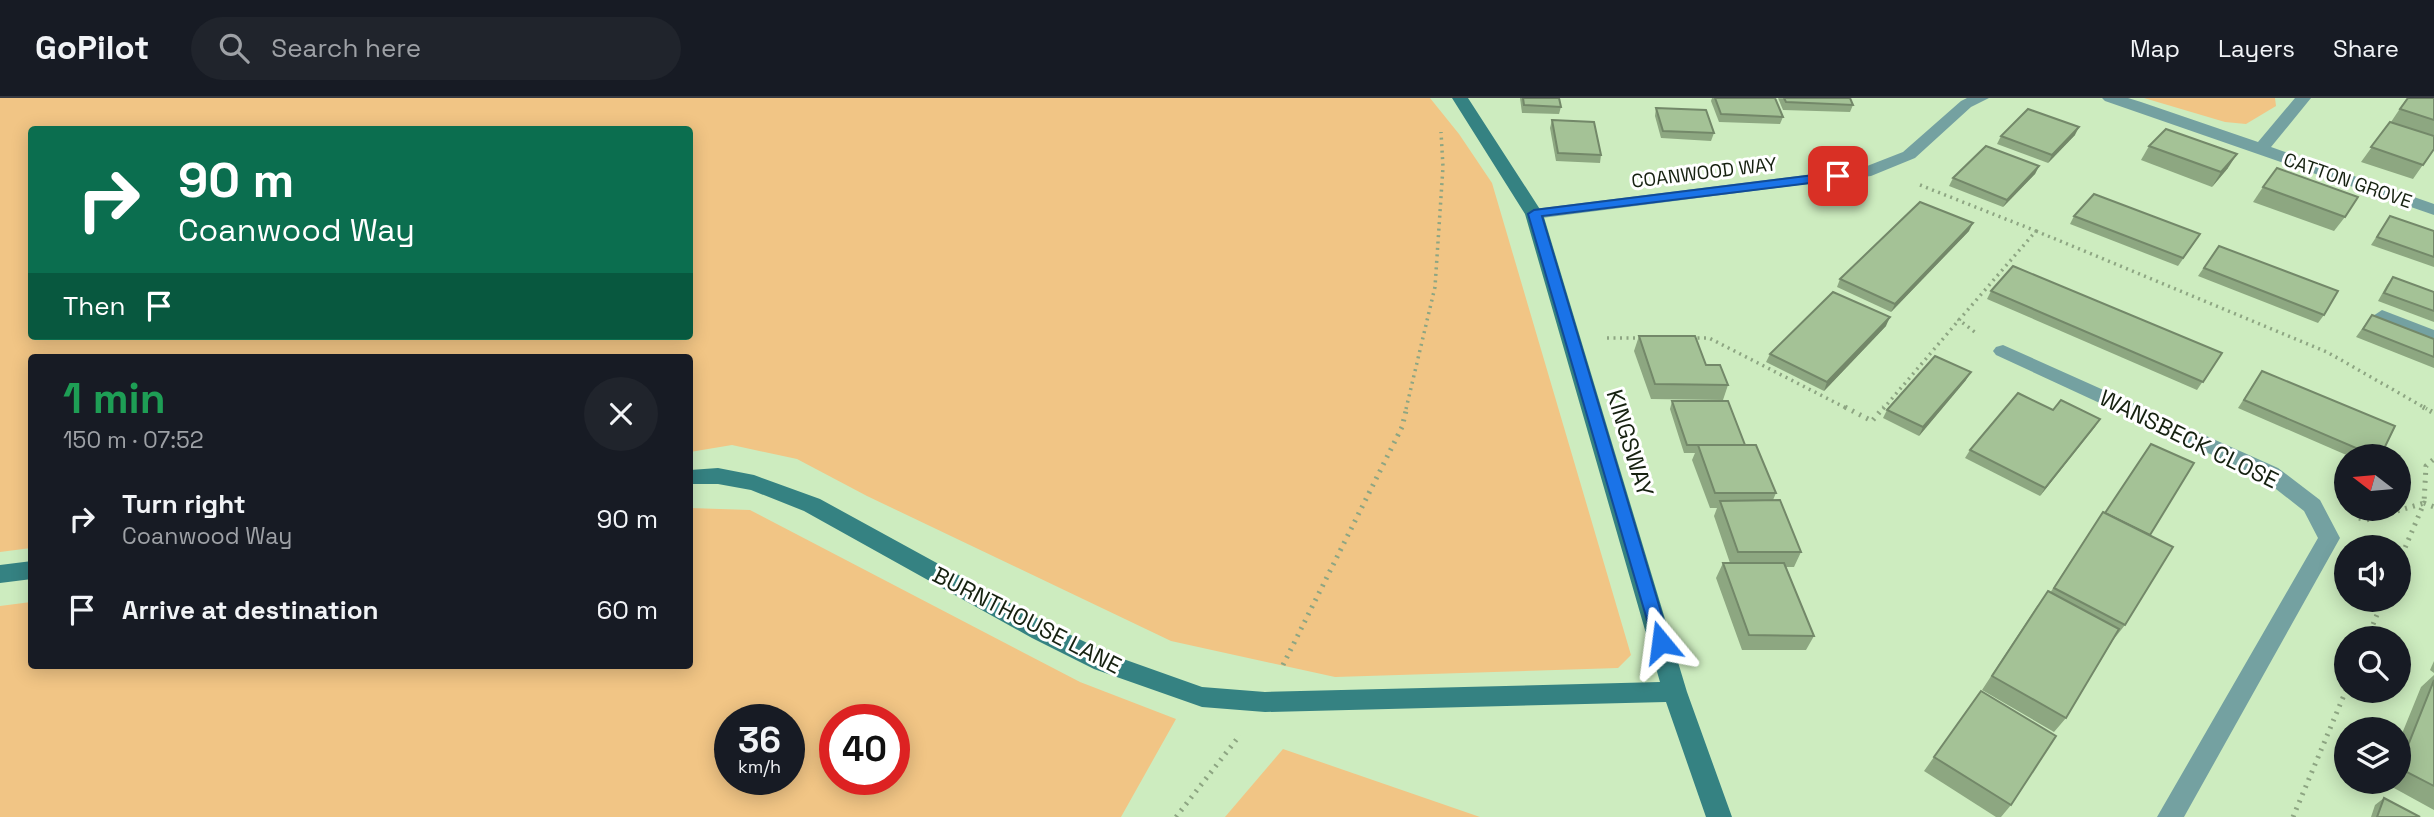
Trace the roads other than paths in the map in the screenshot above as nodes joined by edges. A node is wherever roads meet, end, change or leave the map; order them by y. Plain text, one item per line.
1 (1981, 98) edge
2 (2110, 98) edge
3 (2302, 98) edge
4 (1461, 99) edge
5 (2262, 149) junction
6 (2434, 210) edge
7 (1534, 214) junction
8 (2382, 316) edge
9 (2434, 337) edge
10 (2003, 351) road end
11 (693, 477) edge
12 (28, 570) edge
13 (0, 574) edge
14 (1675, 692) junction
15 (1719, 817) edge
16 (2170, 817) edge

1 - 7 street, COANWOOD WAY
2 - 5 street
3 - 5 street
4 - 7 street, KINGSWAY
5 - 6 street, CATTON GROVE
7 - 14 street, KINGSWAY
8 - 9 street
10 - 16 street, WANSBECK CLOSE
11 - 14 street, BURNTHOUSE LANE
12 - 13 street
14 - 15 street, KINGSWAY

